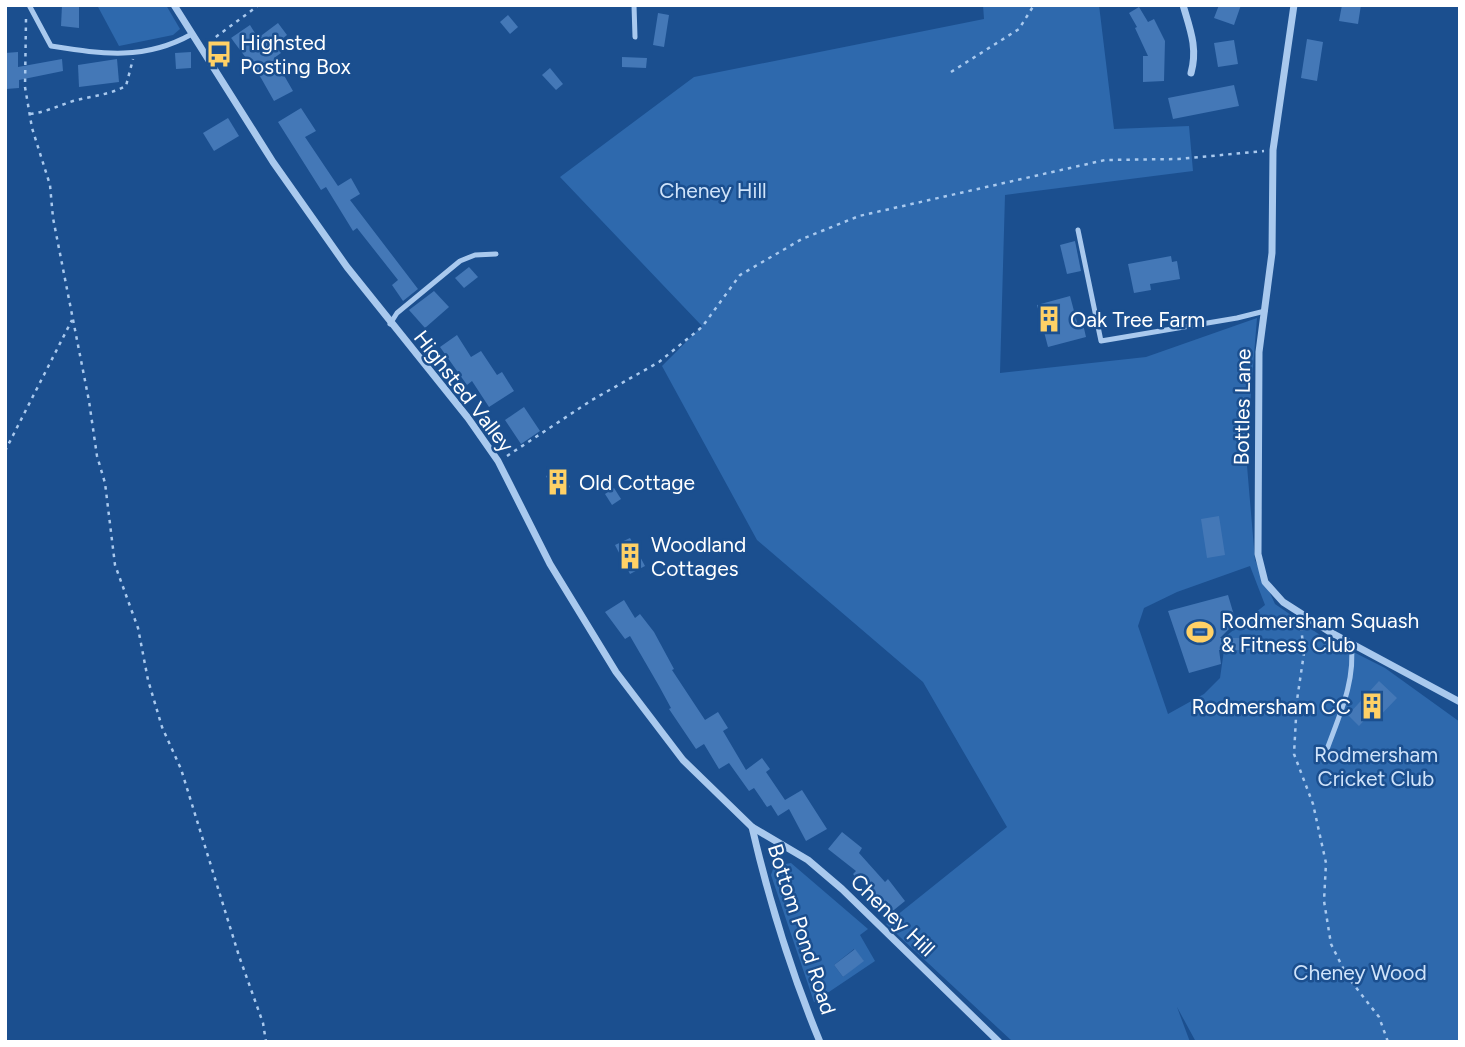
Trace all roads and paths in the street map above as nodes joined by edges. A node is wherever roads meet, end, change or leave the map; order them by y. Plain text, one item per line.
1 (29, 5) edge
2 (174, 5) edge
3 (259, 5) edge
4 (634, 5) edge
5 (1034, 5) edge
6 (1184, 5) edge
7 (1294, 5) edge
8 (26, 17) dead end
9 (192, 34) junction
10 (635, 37) dead end
11 (201, 48) junction
12 (135, 53) junction
13 (951, 72) dead end
14 (1191, 73) dead end
15 (30, 114) junction
16 (1273, 150) junction
17 (1077, 230) dead end
18 (496, 254) dead end
19 (1265, 311) junction
20 (73, 320) junction
21 (390, 324) junction
22 (5, 451) edge
23 (498, 461) junction
24 (1300, 613) junction
25 (1351, 643) junction
26 (1460, 702) edge
27 (1326, 752) dead end
28 (752, 827) junction
29 (266, 1042) edge
30 (820, 1042) edge
31 (999, 1042) edge
32 (1388, 1042) edge

1 - 12 lane
2 - 9 street, Highsted Valley
3 - 11 path
4 - 10 lane
5 - 13 path
6 - 14 street
7 - 16 street, Bottles Lane
8 - 15 path
9 - 11 street, Highsted Valley
9 - 12 lane
11 - 21 street, Highsted Valley
12 - 15 path
15 - 20 path
16 - 19 street, Bottles Lane
16 - 23 path
17 - 19 lane
18 - 21 lane
19 - 24 street, Bottles Lane
20 - 22 path
20 - 29 path
21 - 23 street, Highsted Valley
23 - 28 street, Highsted Valley
24 - 25 street, Bottles Lane
24 - 32 path
25 - 26 street, Bottles Lane
25 - 27 lane
28 - 30 street, Bottom Pond Road
28 - 31 street, Cheney Hill

